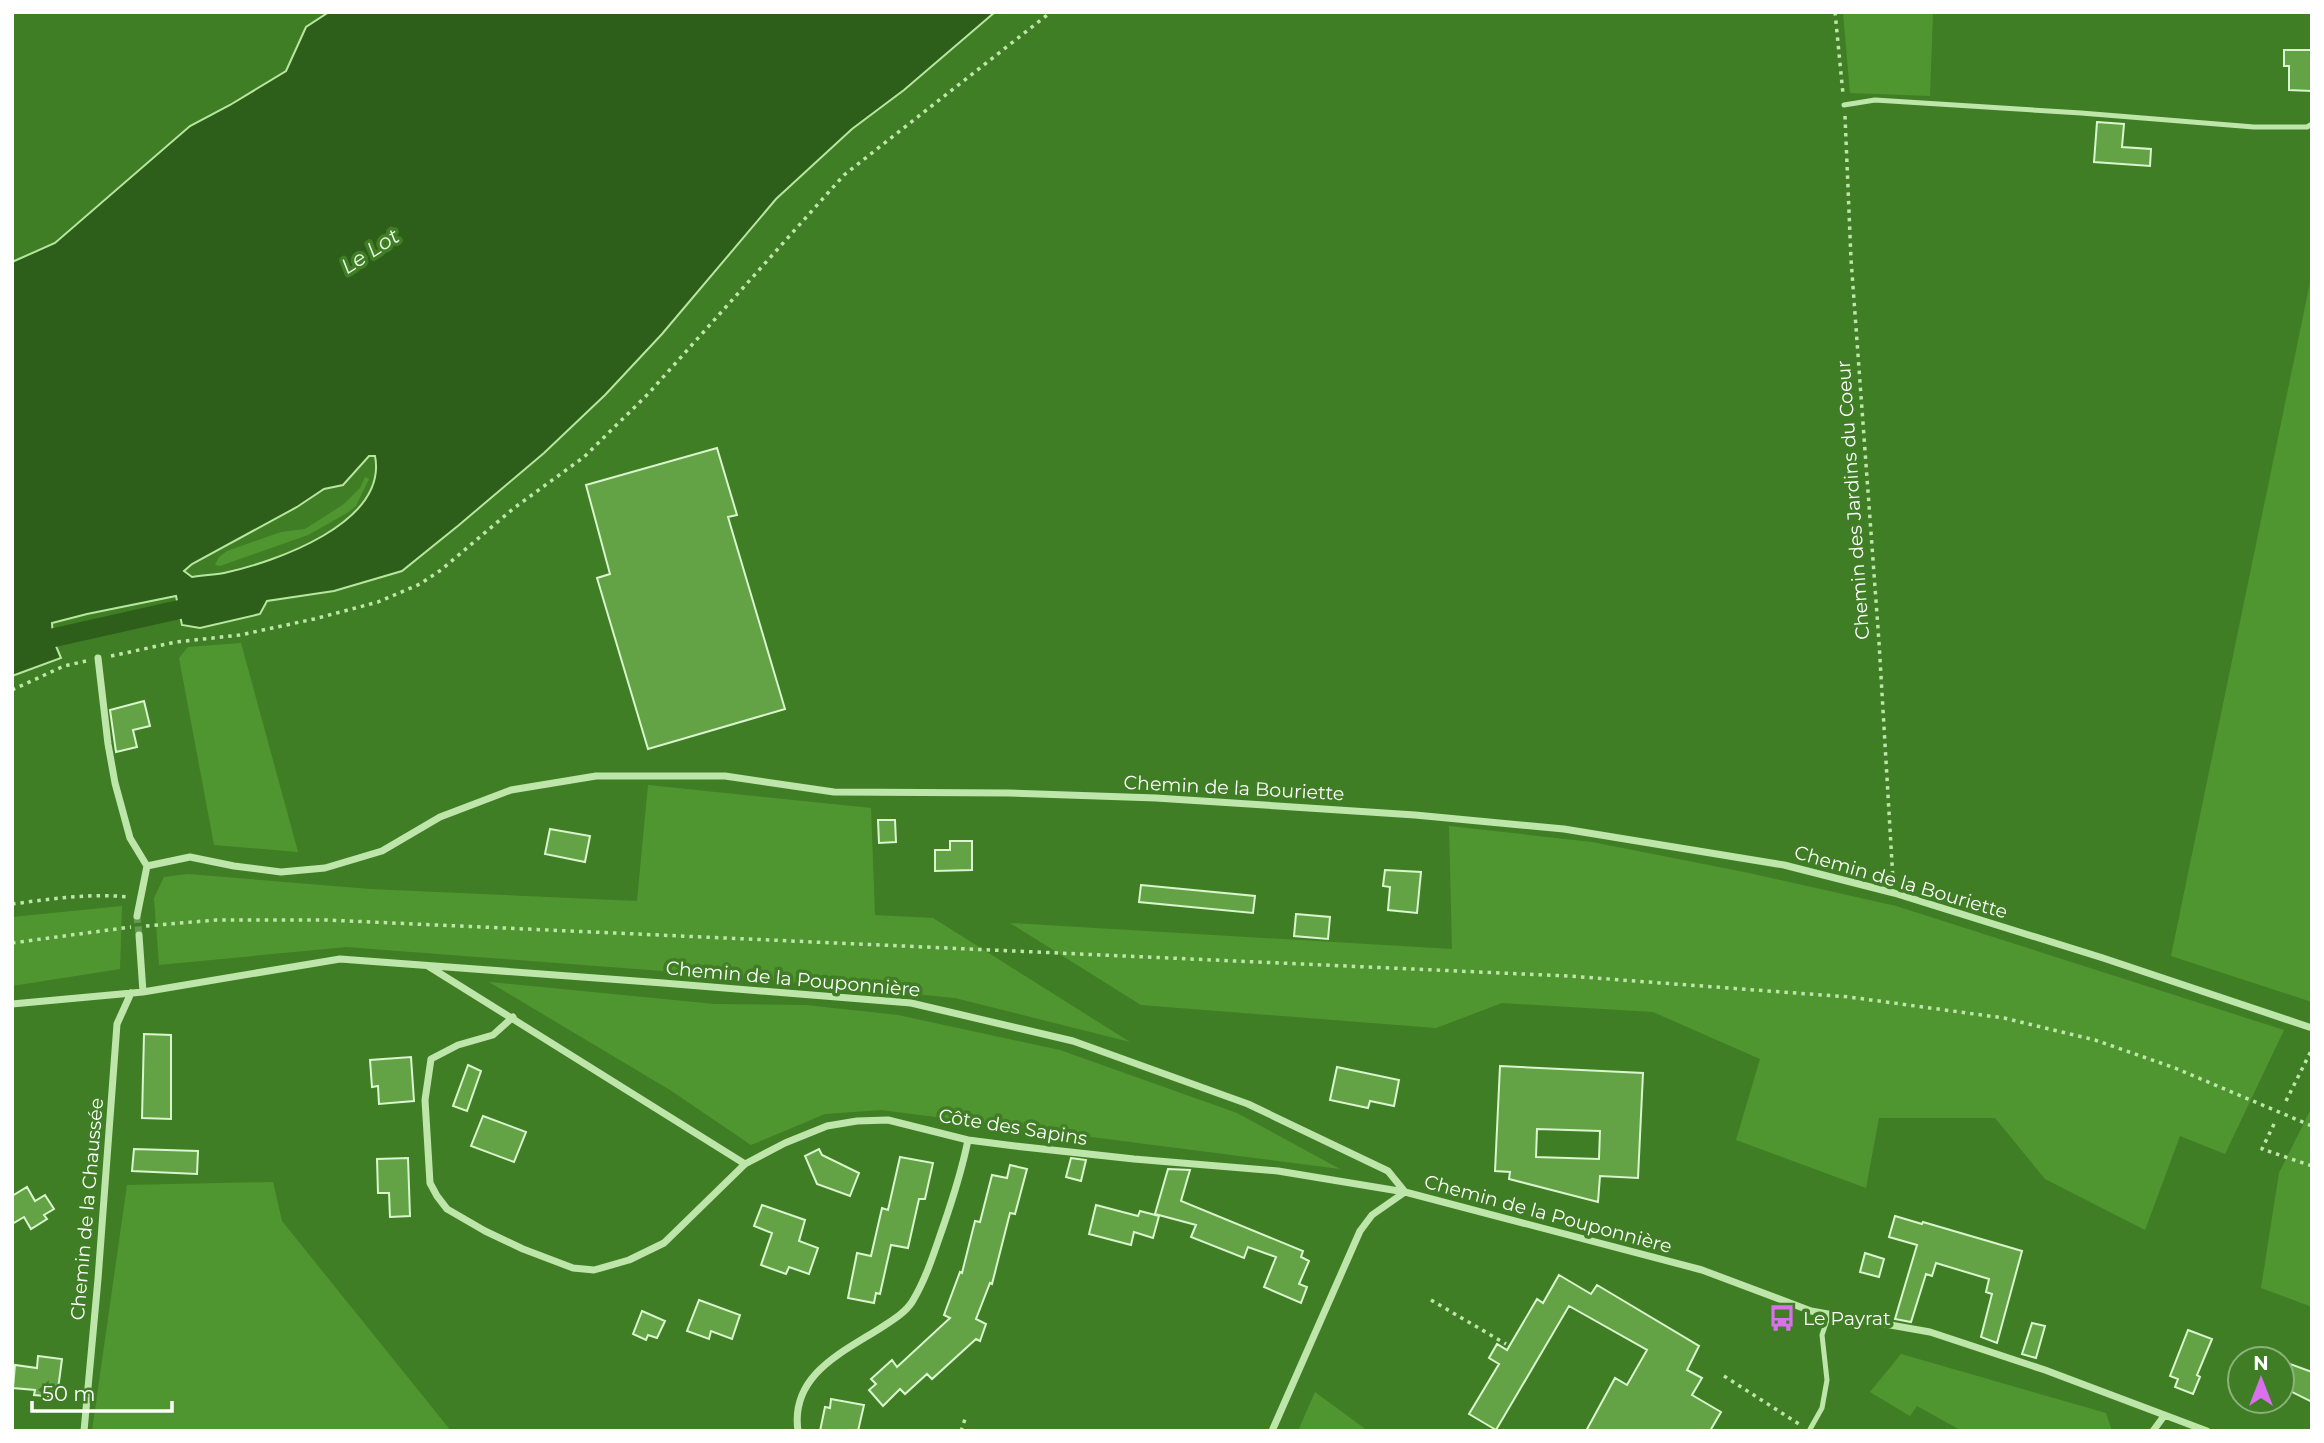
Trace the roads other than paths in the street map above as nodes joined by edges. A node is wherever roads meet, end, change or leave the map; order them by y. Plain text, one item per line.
1 (1844, 105) road end
2 (2312, 124) edge
3 (98, 659) road end
4 (147, 866) junction
5 (137, 916) tunnel mouth
6 (139, 935) tunnel mouth
7 (428, 965) junction
8 (143, 992) junction
9 (131, 993) junction
10 (12, 1003) edge
11 (513, 1017) junction
12 (2312, 1028) edge
13 (968, 1140) junction
14 (745, 1164) junction
15 (1405, 1192) junction
16 (1829, 1314) junction
17 (2164, 1416) junction
18 (1809, 1430) edge
19 (84, 1431) edge
20 (798, 1431) edge
21 (1272, 1431) edge
22 (2154, 1431) edge
23 (2207, 1431) edge

1 - 2 lane
3 - 4 street
4 - 5 street
4 - 12 street, Chemin de la Bouriette
6 - 8 street
7 - 8 street, Chemin de la Pouponnière
7 - 11 street
7 - 15 street, Chemin de la Pouponnière
8 - 9 street, Chemin de la Pouponnière
9 - 10 street, Chemin de la Pouponnière
9 - 19 street, Chemin de la Chaussée
11 - 14 street
11 - 14 street, Côte des Sapins
13 - 14 street, Côte des Sapins
13 - 15 street, Côte des Sapins
13 - 20 street
15 - 16 street, Chemin de la Pouponnière
15 - 21 street
16 - 17 street, Chemin de la Pouponnière
16 - 18 lane
17 - 22 street
17 - 23 street, Chemin de la Pouponnière

